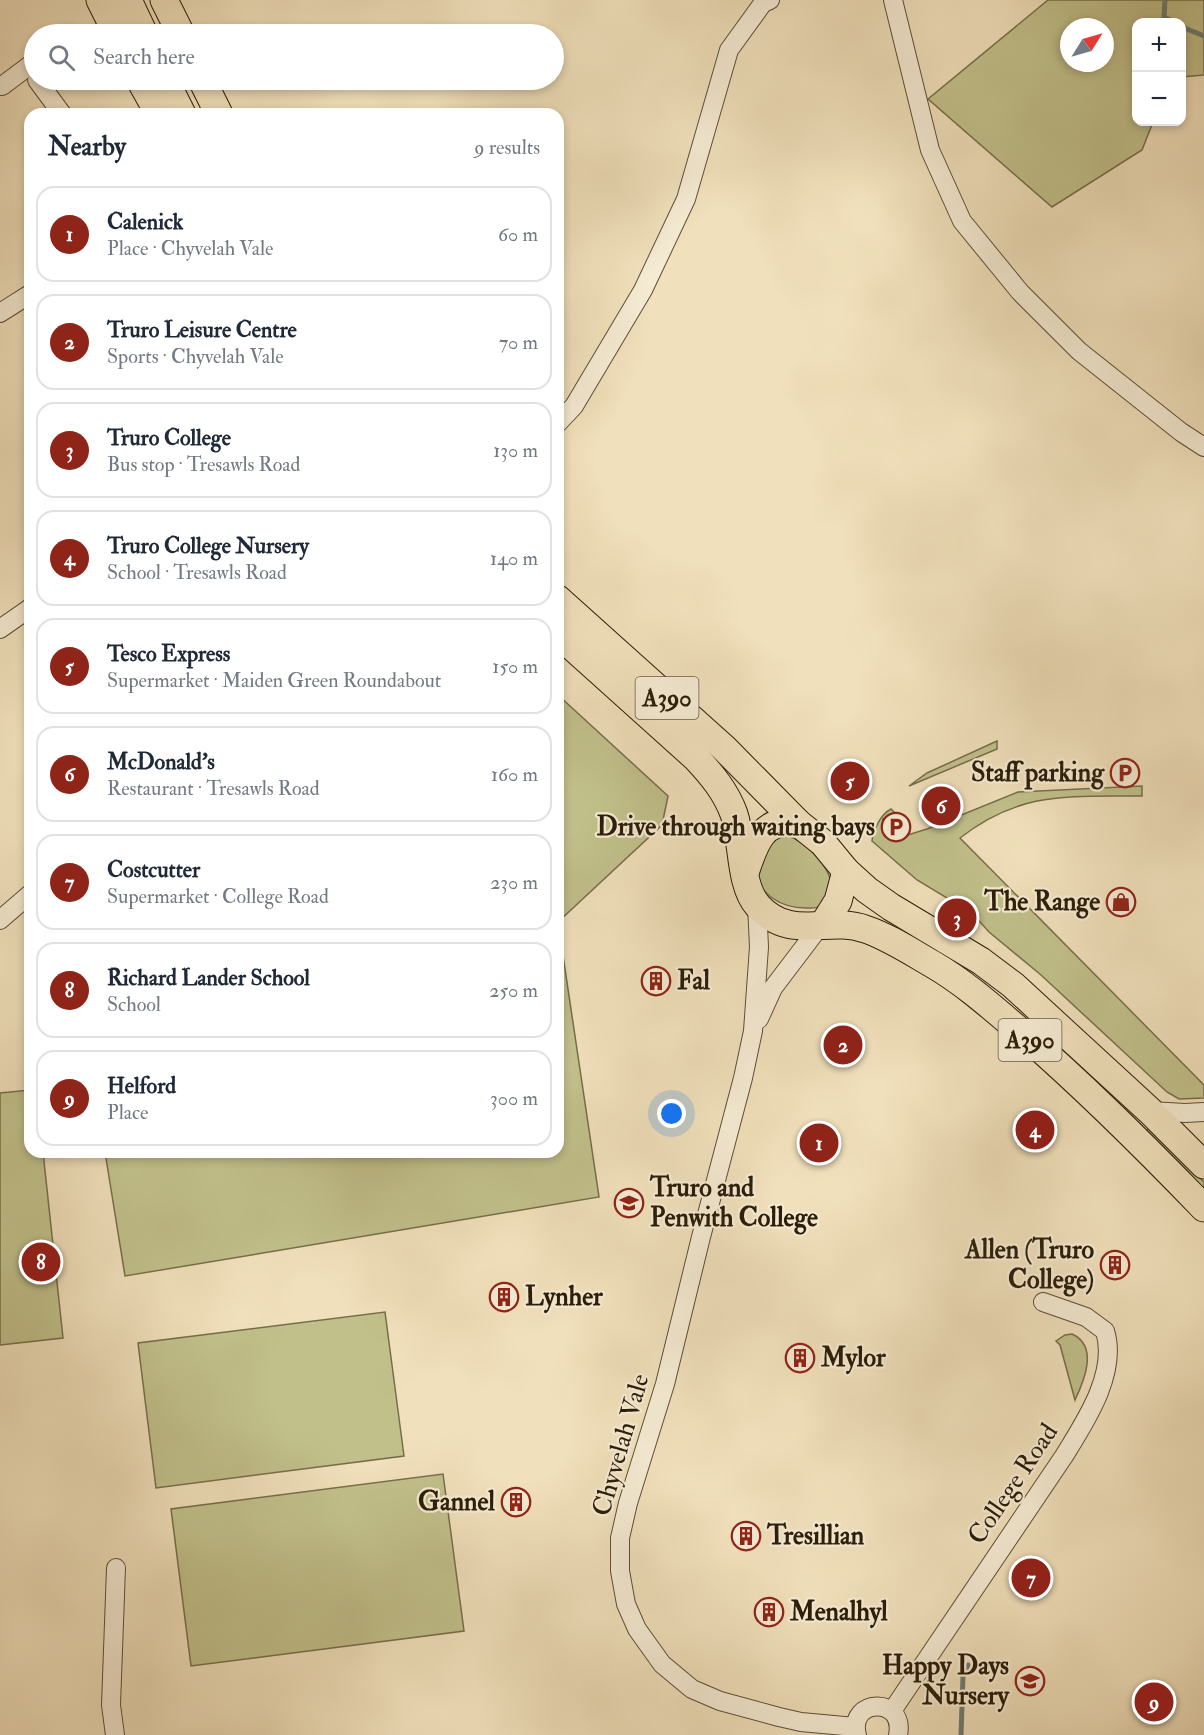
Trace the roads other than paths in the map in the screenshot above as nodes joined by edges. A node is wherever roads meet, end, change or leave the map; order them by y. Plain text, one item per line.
1 (100, 0) edge
2 (128, 0) edge
3 (164, 0) edge
4 (770, 0) edge
5 (893, 0) edge
6 (112, 24) edge
7 (139, 24) edge
8 (176, 24) edge
9 (24, 76) edge
10 (3, 86) dead end
11 (46, 90) edge
12 (146, 90) edge
13 (170, 90) edge
14 (207, 90) edge
15 (58, 108) edge
16 (156, 108) edge
17 (179, 108) edge
18 (216, 108) edge
19 (24, 298) edge
20 (0, 313) edge
21 (564, 417) edge
22 (1204, 447) edge
23 (564, 604) edge
24 (24, 612) edge
25 (0, 629) edge
26 (564, 639) edge
27 (798, 823) junction
28 (745, 871) junction
29 (846, 871) junction
30 (24, 899) edge
31 (757, 905) junction
32 (0, 920) edge
33 (822, 926) junction
34 (753, 1031) junction
35 (1150, 1111) junction
36 (1204, 1112) edge
37 (1204, 1165) edge
38 (1204, 1208) edge
39 (1043, 1302) dead end
40 (116, 1568) dead end
41 (892, 1711) junction
42 (856, 1731) edge
43 (115, 1735) edge
44 (898, 1735) edge

1 - 6 highway
2 - 7 highway
3 - 8 highway
4 - 21 street
5 - 22 street
9 - 10 street
11 - 15 street
12 - 16 highway
13 - 17 highway
14 - 18 highway
19 - 20 street
23 - 27 highway, A390
24 - 25 street
26 - 28 highway, A390
27 - 28 highway
27 - 29 highway, A390
28 - 31 highway, A390
29 - 33 highway
29 - 35 highway, A390
30 - 32 street
31 - 33 highway, A390
31 - 34 street, Chyvelah Vale
33 - 34 street, Chyvelah Vale
33 - 38 highway, A390
34 - 42 street, Chyvelah Vale
35 - 36 street
35 - 37 highway, A390
39 - 41 street, College Road
40 - 43 street
41 - 42 street, Chyvelah Vale
41 - 44 street

